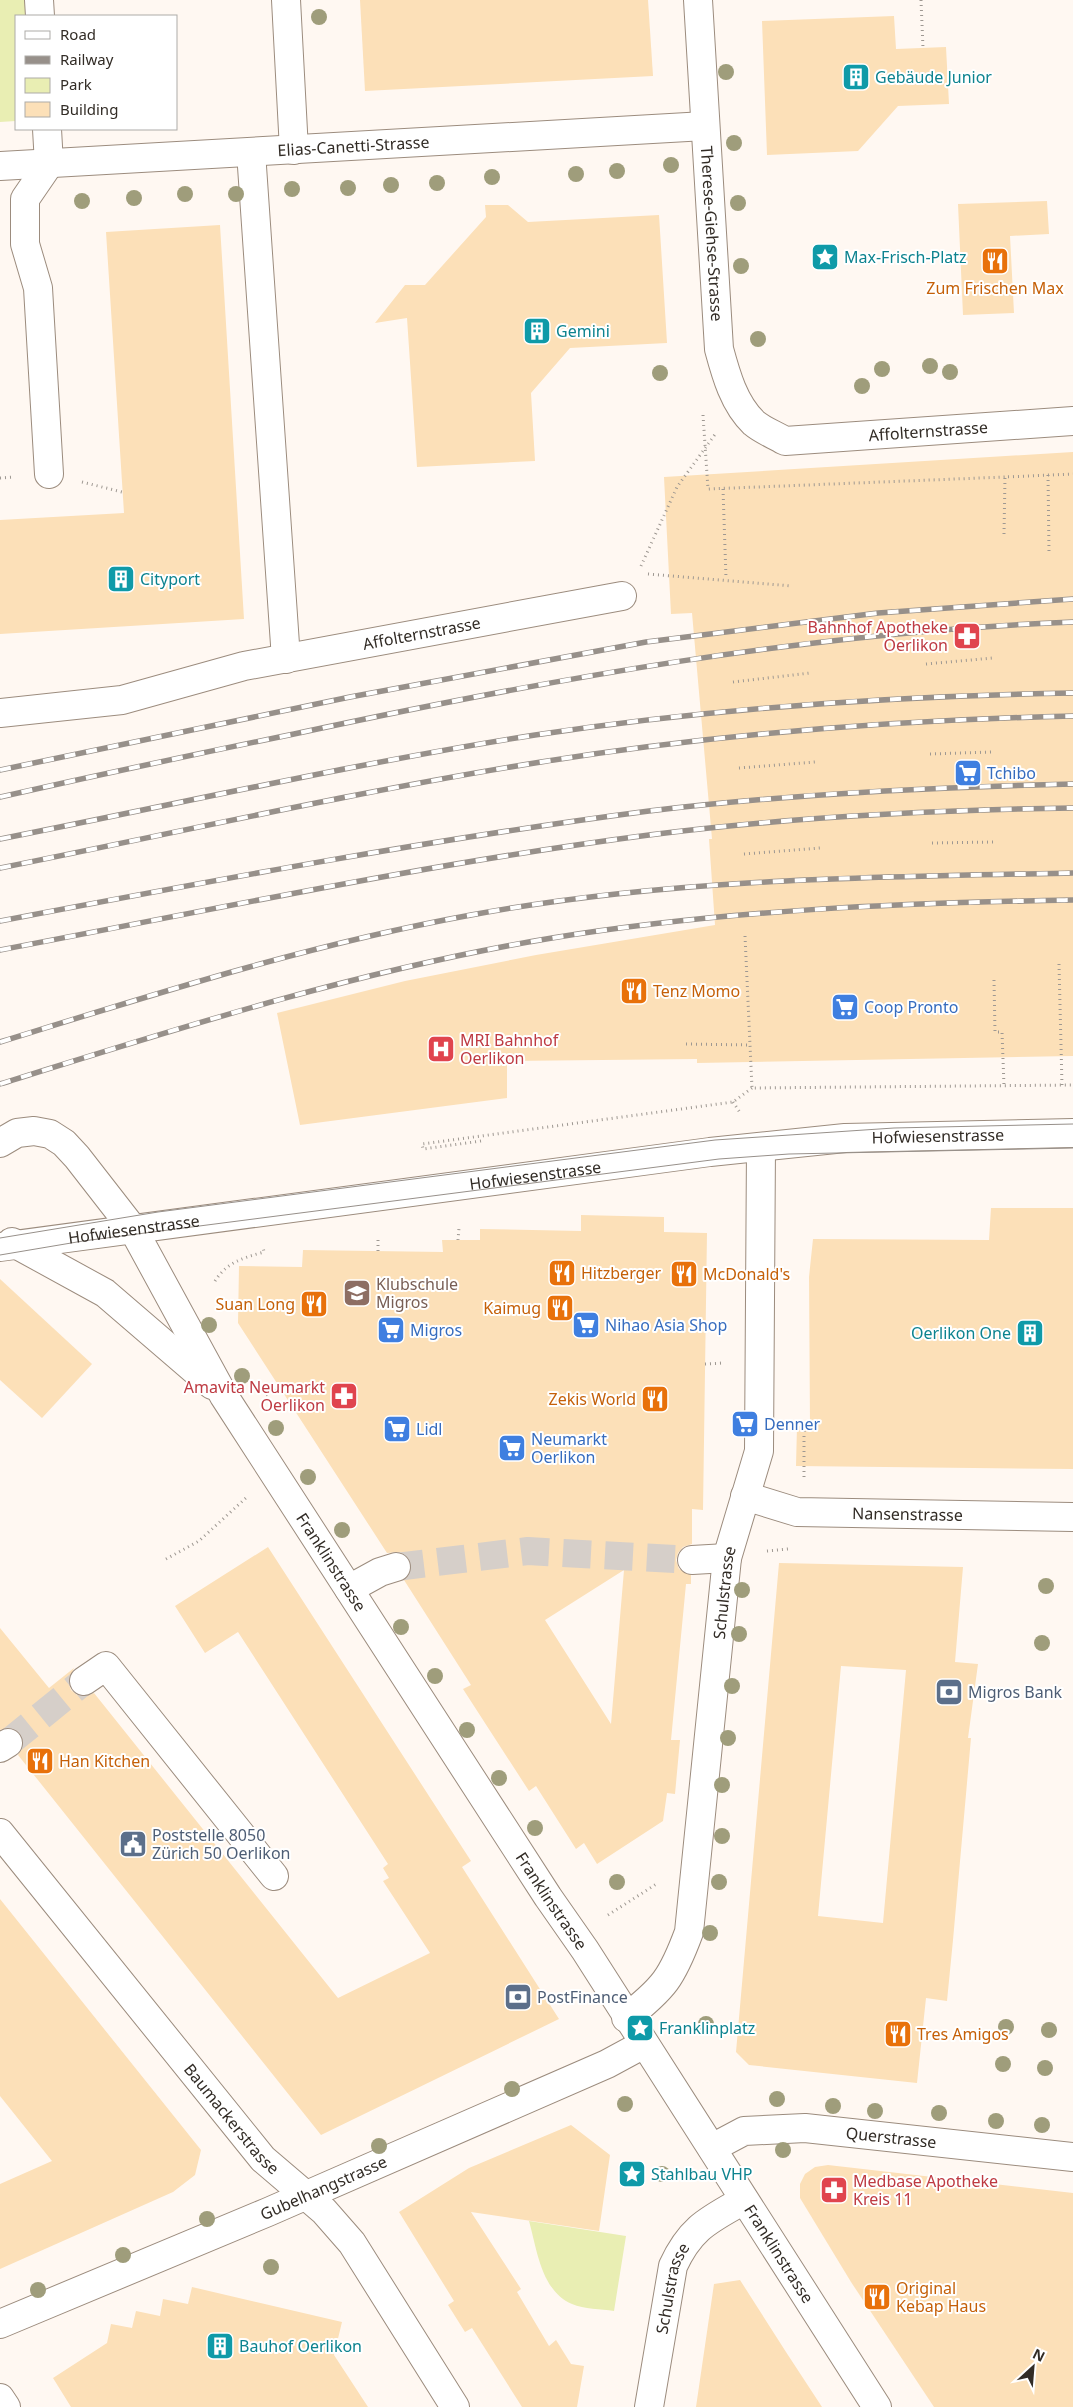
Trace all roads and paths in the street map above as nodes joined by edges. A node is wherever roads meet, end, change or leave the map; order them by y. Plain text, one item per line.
1 (39, 0) edge
2 (286, 0) edge
3 (698, 0) edge
4 (921, 0) edge
5 (40, 15) edge
6 (923, 48) dead end
7 (705, 126) junction
8 (47, 130) edge
9 (294, 150) junction
10 (252, 152) junction
11 (49, 164) junction
12 (0, 166) edge
13 (741, 407) junction
14 (1073, 421) edge
15 (785, 440) joint
16 (49, 474) dead end
17 (1048, 474) junction
18 (1073, 474) edge
19 (723, 488) dead end
20 (1004, 534) dead end
21 (1049, 552) dead end
22 (726, 578) dead end
23 (792, 586) dead end
24 (622, 596) dead end
25 (993, 658) dead end
26 (286, 659) junction
27 (926, 664) dead end
28 (810, 674) dead end
29 (733, 682) dead end
30 (0, 713) edge
31 (992, 752) dead end
32 (930, 754) dead end
33 (815, 762) dead end
34 (739, 768) dead end
35 (995, 842) dead end
36 (932, 844) dead end
37 (820, 848) dead end
38 (744, 854) dead end
39 (745, 936) dead end
40 (1059, 964) dead end
41 (994, 980) dead end
42 (686, 1044) dead end
43 (751, 1045) junction
44 (1004, 1086) junction
45 (1062, 1086) junction
46 (1073, 1086) edge
47 (752, 1088) junction
48 (1073, 1133) edge
49 (480, 1141) dead end
50 (0, 1143) edge
51 (769, 1146) junction
52 (459, 1228) dead end
53 (133, 1229) junction
54 (378, 1238) dead end
55 (458, 1240) dead end
56 (5, 1241) edge
57 (378, 1251) dead end
58 (264, 1252) dead end
59 (215, 1281) dead end
60 (723, 1363) dead end
61 (705, 1364) dead end
62 (280, 1387) dead end
63 (266, 1395) dead end
64 (224, 1396) junction
65 (804, 1426) dead end
66 (804, 1481) dead end
67 (250, 1494) dead end
68 (745, 1496) junction
69 (1072, 1517) dead end
70 (798, 1549) dead end
71 (760, 1553) dead end
72 (728, 1558) junction
73 (166, 1559) dead end
74 (692, 1560) tunnel mouth
75 (396, 1567) tunnel mouth
76 (349, 1590) junction
77 (84, 1681) tunnel mouth
78 (0, 1833) edge
79 (274, 1876) dead end
80 (663, 1879) dead end
81 (608, 1915) dead end
82 (626, 2018) junction
83 (644, 2044) junction
84 (712, 2148) junction
85 (1073, 2157) edge
86 (305, 2195) junction
87 (744, 2200) junction
88 (0, 2324) edge
89 (0, 2398) edge
90 (6, 2407) edge
91 (455, 2407) edge
92 (649, 2407) edge
93 (877, 2407) edge

1 - 5 street
2 - 9 street
3 - 7 street, Therese-Giehse-Strasse
4 - 6 path
7 - 9 street, Elias-Canetti-Strasse
7 - 13 street, Therese-Giehse-Strasse
8 - 11 street
9 - 10 street, Elias-Canetti-Strasse
10 - 11 street, Elias-Canetti-Strasse
10 - 26 street
11 - 12 street, Elias-Canetti-Strasse
11 - 16 street
13 - 15 street, Therese-Giehse-Strasse
13 - 23 path
14 - 15 street, Affolternstrasse
17 - 18 path
17 - 20 path
17 - 21 path
19 - 22 path
24 - 26 street, Affolternstrasse
25 - 27 path
26 - 30 street, Affolternstrasse
28 - 29 path
31 - 32 path
33 - 34 path
35 - 36 path
37 - 38 path
39 - 43 path
40 - 45 path
41 - 44 path
42 - 43 path
43 - 47 path
44 - 45 path
44 - 47 path
45 - 46 path
47 - 49 path
48 - 51 street, Hofwiesenstrasse
50 - 53 street, Franklinstrasse
51 - 53 street, Hofwiesenstrasse
51 - 68 street, Schulstrasse
52 - 55 path
53 - 56 street, Hofwiesenstrasse
53 - 64 street, Franklinstrasse
54 - 57 path
56 - 64 street, Franklinstrasse
58 - 59 path
60 - 61 path
62 - 63 path
64 - 76 street, Franklinstrasse
65 - 66 path
67 - 73 path
68 - 69 street, Nansenstrasse
68 - 72 street, Schulstrasse
70 - 71 path
72 - 74 street
72 - 82 street, Schulstrasse
75 - 76 street
76 - 82 street, Franklinstrasse
77 - 79 street
78 - 86 street, Baumackerstrasse
80 - 81 path
82 - 83 street, Franklinstrasse
83 - 84 street, Franklinstrasse
83 - 86 street, Gubelhangstrasse
84 - 85 street, Querstrasse
84 - 87 street, Franklinstrasse
86 - 88 street, Gubelhangstrasse
86 - 91 street, Baumackerstrasse
87 - 92 street, Schulstrasse
87 - 93 street, Franklinstrasse
89 - 90 street

